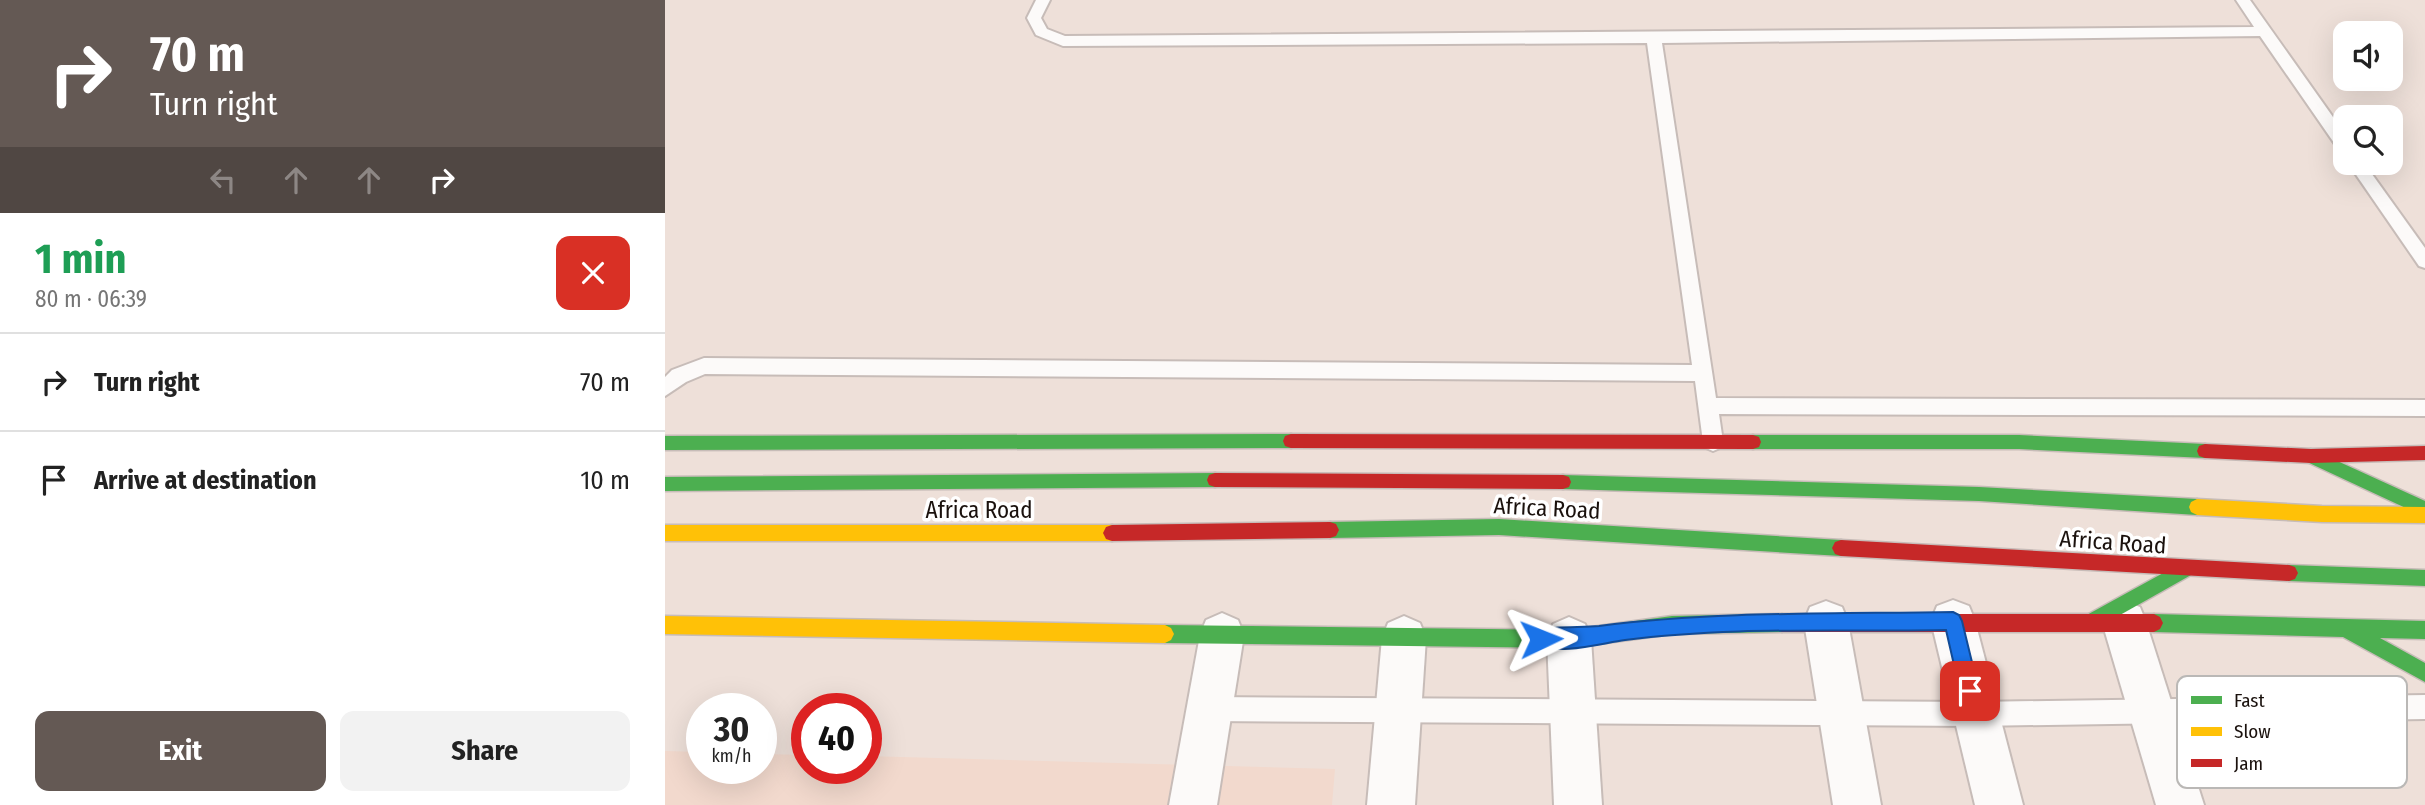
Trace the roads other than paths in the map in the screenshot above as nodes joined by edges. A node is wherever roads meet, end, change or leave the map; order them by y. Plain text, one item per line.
1 (1043, 0) edge
2 (2243, 0) edge
3 (2265, 31) junction
4 (1654, 38) junction
5 (2333, 129) edge
6 (2364, 175) edge
7 (2425, 261) edge
8 (1703, 373) junction
9 (665, 388) edge
10 (1708, 406) junction
11 (2425, 408) edge
12 (1713, 442) junction
13 (665, 443) edge
14 (2425, 453) edge
15 (2311, 456) junction
16 (665, 484) edge
17 (2425, 509) edge
18 (2425, 515) edge
19 (665, 533) edge
20 (2185, 569) junction
21 (2425, 578) edge
22 (1953, 621) junction
23 (1826, 622) junction
24 (2108, 622) junction
25 (665, 625) edge
26 (2345, 628) junction
27 (2425, 630) edge
28 (1222, 635) junction
29 (1404, 638) junction
30 (1569, 639) junction
31 (2425, 673) edge
32 (2407, 707) edge
33 (2425, 707) edge
34 (1210, 709) junction
35 (1398, 709) junction
36 (2151, 710) junction
37 (2177, 710) edge
38 (1573, 711) junction
39 (1841, 714) junction
40 (1976, 714) junction
41 (1193, 805) edge
42 (1391, 805) edge
43 (1578, 805) edge
44 (1857, 805) edge
45 (1999, 805) edge
46 (2181, 805) edge

1 - 4 lane
2 - 3 lane
3 - 4 lane
3 - 5 lane
4 - 8 lane
6 - 7 lane
8 - 9 lane
8 - 10 lane
10 - 11 lane
10 - 12 lane
12 - 13 main road
12 - 15 main road
14 - 15 main road
15 - 17 main road
16 - 18 main road, Africa Road
19 - 20 main road, Africa Road
20 - 21 main road, Africa Road
20 - 24 main road
22 - 23 main road
22 - 24 main road
22 - 40 street
23 - 30 main road
23 - 39 street
24 - 26 main road
24 - 36 street
25 - 28 main road
26 - 27 main road
26 - 31 main road
28 - 29 main road
28 - 34 street
29 - 30 main road
29 - 35 street
30 - 38 street
32 - 33 lane
34 - 35 lane
34 - 41 street
35 - 38 lane
35 - 42 street
36 - 37 lane
36 - 40 lane
36 - 46 street
38 - 39 lane
38 - 43 street
39 - 40 lane
39 - 44 street
40 - 45 street

